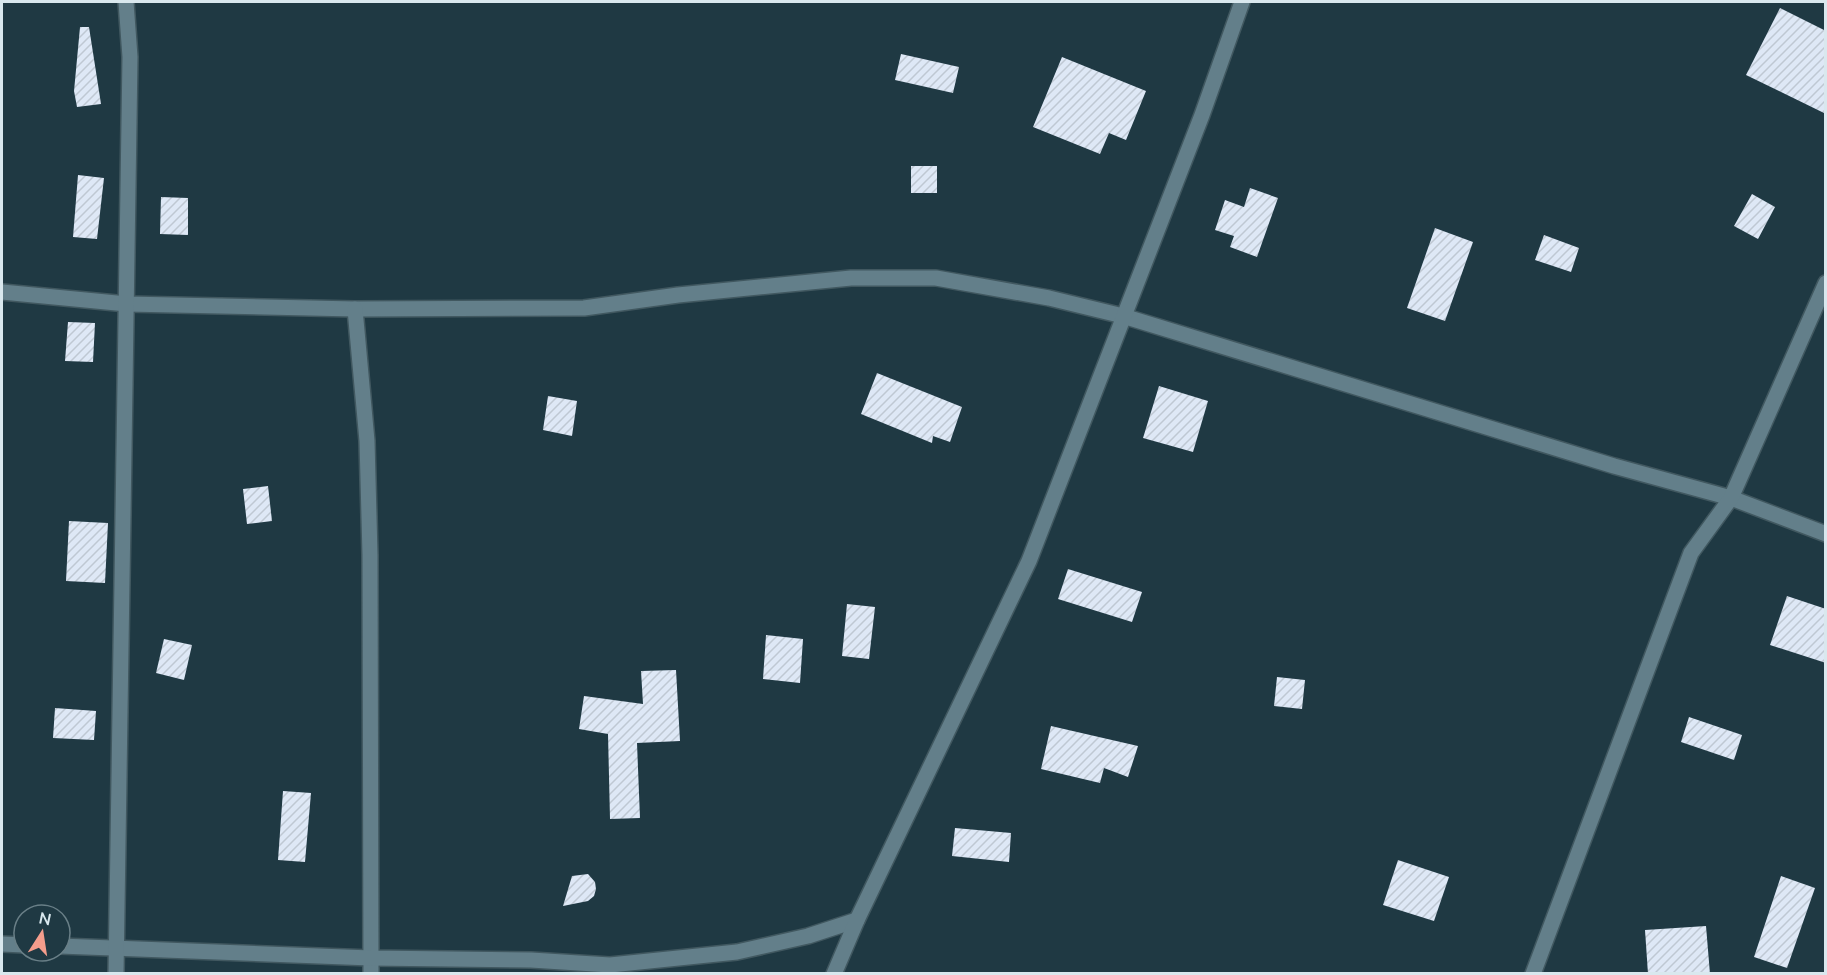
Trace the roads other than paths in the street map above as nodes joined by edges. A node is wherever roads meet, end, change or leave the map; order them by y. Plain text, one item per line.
1 (126, 2) edge
2 (1242, 2) edge
3 (1826, 283) edge
4 (2, 292) edge
5 (127, 304) junction
6 (355, 309) junction
7 (1123, 316) junction
8 (1731, 498) junction
9 (1826, 534) edge
10 (856, 920) junction
11 (72, 946) edge
12 (116, 948) junction
13 (371, 958) junction
14 (116, 974) edge
15 (371, 974) edge
16 (834, 974) edge
17 (1533, 974) edge

1 - 5 street
2 - 7 street
3 - 8 street
4 - 5 street
5 - 6 street
5 - 12 street
6 - 7 street
6 - 13 street
7 - 8 street
7 - 10 street
8 - 9 street
8 - 17 street
10 - 13 street
10 - 16 street
11 - 12 street
12 - 13 street
12 - 14 street
13 - 15 street

